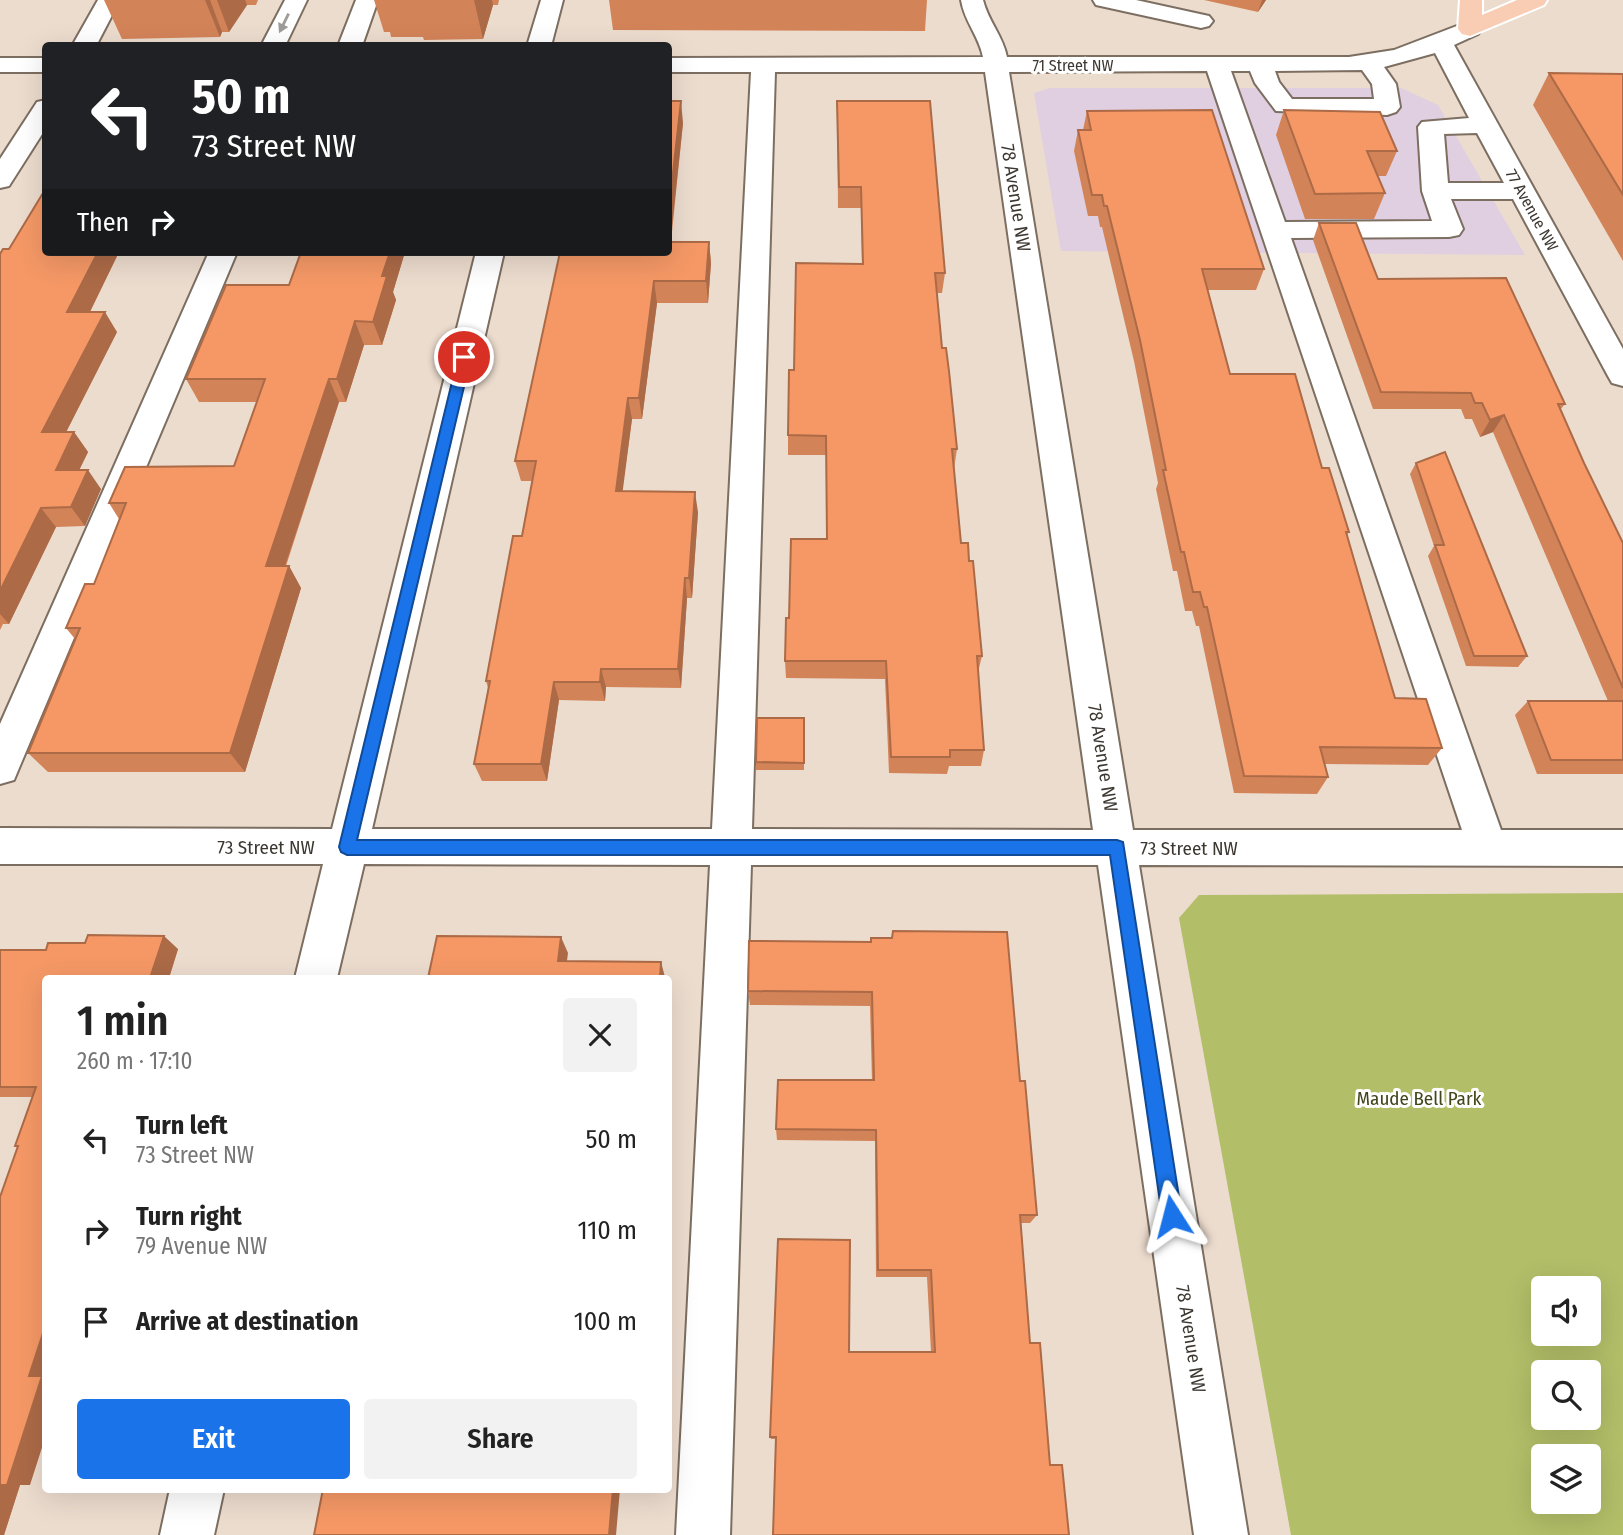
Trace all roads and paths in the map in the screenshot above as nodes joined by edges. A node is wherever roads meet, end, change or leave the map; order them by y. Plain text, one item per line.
1 (109, 0) edge
2 (296, 0) edge
3 (367, 0) edge
4 (552, 0) edge
5 (972, 0) edge
6 (1104, 0) edge
7 (1471, 0) edge
8 (1536, 0) edge
9 (1201, 22) dead end
10 (1471, 29) junction
11 (86, 42) edge
12 (275, 42) edge
13 (351, 42) edge
14 (540, 42) edge
15 (1441, 43) junction
16 (1368, 63) junction
17 (0, 65) edge
18 (42, 65) edge
19 (672, 65) edge
20 (763, 65) junction
21 (996, 65) junction
22 (1217, 65) junction
23 (1260, 65) junction
24 (42, 113) edge
25 (1486, 125) junction
26 (0, 180) edge
27 (1434, 191) junction
28 (1522, 191) junction
29 (1275, 230) junction
30 (221, 256) edge
31 (488, 256) edge
32 (1623, 376) edge
33 (0, 768) edge
34 (0, 846) edge
35 (347, 847) junction
36 (732, 847) junction
37 (1117, 848) junction
38 (1623, 848) edge
39 (1488, 849) junction
40 (317, 975) edge
41 (196, 1493) edge
42 (187, 1535) edge
43 (702, 1535) edge
44 (1221, 1535) edge

1 - 11 street
2 -> 12 street
3 - 13 street
4 - 14 street
5 - 21 street, 78 Avenue NW
6 - 9 street
7 - 10 main road
8 - 10 main road
10 - 15 street, 71 Street NW
15 - 16 street, 71 Street NW
15 - 25 street, 77 Avenue NW
16 - 23 street, 71 Street NW
16 - 23 street
17 - 18 street
19 - 20 street, 71 Street NW
20 - 21 street, 71 Street NW
20 - 36 street
21 - 22 street, 71 Street NW
21 - 37 street, 78 Avenue NW
22 - 23 street, 71 Street NW
22 - 29 street
24 - 26 street
25 - 27 street
25 - 28 street, 77 Avenue NW
27 - 28 street
27 - 29 street
28 - 32 street, 77 Avenue NW
29 - 39 street
30 - 33 street
31 - 35 street
34 - 35 street, 73 Street NW
35 - 36 street, 73 Street NW
35 - 40 street
36 - 37 street, 73 Street NW
36 - 43 street
37 - 39 street, 73 Street NW
37 - 44 street, 78 Avenue NW
38 - 39 street, 73 Street NW
41 - 42 street

